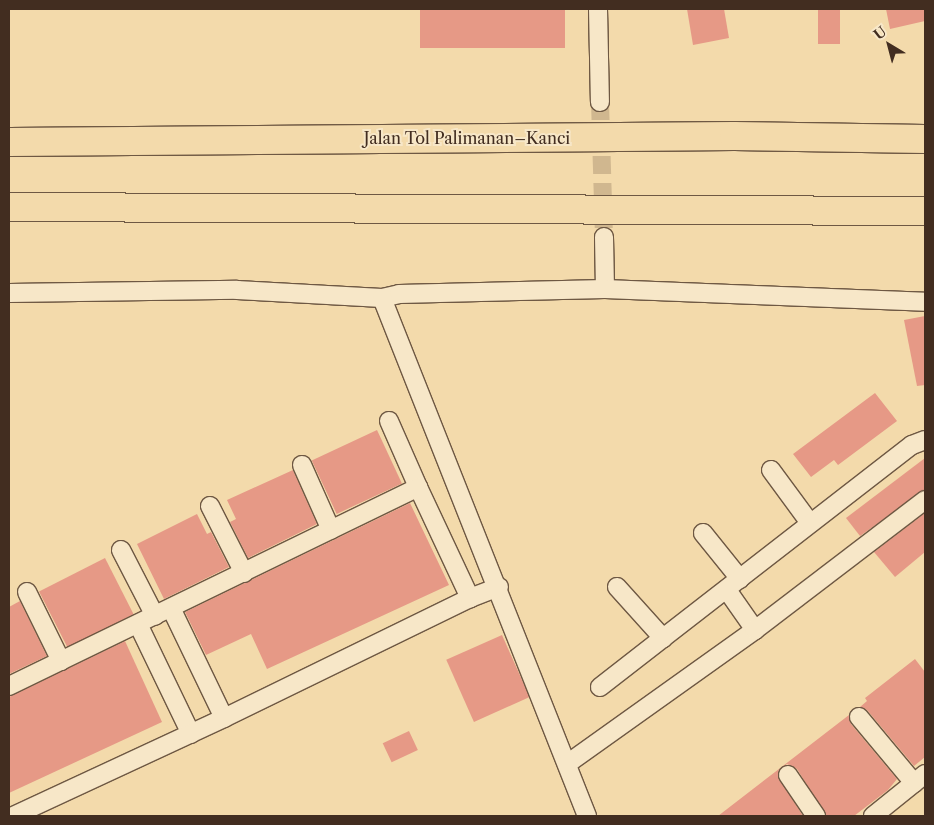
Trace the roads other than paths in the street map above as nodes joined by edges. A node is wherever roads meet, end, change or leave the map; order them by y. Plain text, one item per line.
1 (598, 9) edge
2 (600, 102) tunnel mouth
3 (925, 139) edge
4 (9, 142) edge
5 (9, 208) edge
6 (925, 211) edge
7 (604, 237) tunnel mouth
8 (605, 289) junction
9 (9, 293) edge
10 (382, 298) junction
11 (925, 302) edge
12 (389, 421) dead end
13 (925, 440) edge
14 (302, 465) dead end
15 (771, 470) dead end
16 (418, 487) junction
17 (925, 500) edge
18 (210, 506) dead end
19 (810, 523) junction
20 (332, 530) junction
21 (704, 533) dead end
22 (122, 550) dead end
23 (244, 573) junction
24 (734, 585) junction
25 (499, 587) junction
26 (617, 587) dead end
27 (27, 592) dead end
28 (470, 598) junction
29 (171, 608) junction
30 (154, 616) junction
31 (138, 624) junction
32 (755, 630) junction
33 (663, 638) junction
34 (62, 661) junction
35 (9, 686) edge
36 (600, 687) dead end
37 (859, 717) dead end
38 (224, 718) junction
39 (191, 734) junction
40 (567, 764) junction
41 (788, 775) dead end
42 (920, 779) edge
43 (13, 816) edge
44 (587, 816) edge
45 (816, 816) edge
46 (873, 816) edge

1 - 2 street
3 - 4 highway, Jalan Tol Palimanan–Kanci
5 - 6 highway
7 - 8 street
8 - 10 street
8 - 11 street
9 - 10 street
10 - 25 street
12 - 16 street
13 - 19 street
14 - 20 street
15 - 19 street
16 - 20 street
16 - 28 street
17 - 32 street
18 - 23 street
19 - 24 street
20 - 23 street
21 - 24 street
22 - 30 street
23 - 29 street
24 - 32 street
24 - 33 street
25 - 28 street
25 - 40 street
26 - 33 street
27 - 34 street
28 - 38 street
29 - 30 street
29 - 38 street
30 - 31 street
31 - 34 street
31 - 39 street
32 - 40 street
33 - 36 street
34 - 35 street
37 - 42 street
38 - 39 street
39 - 43 street
40 - 44 street
41 - 45 street
42 - 46 street

